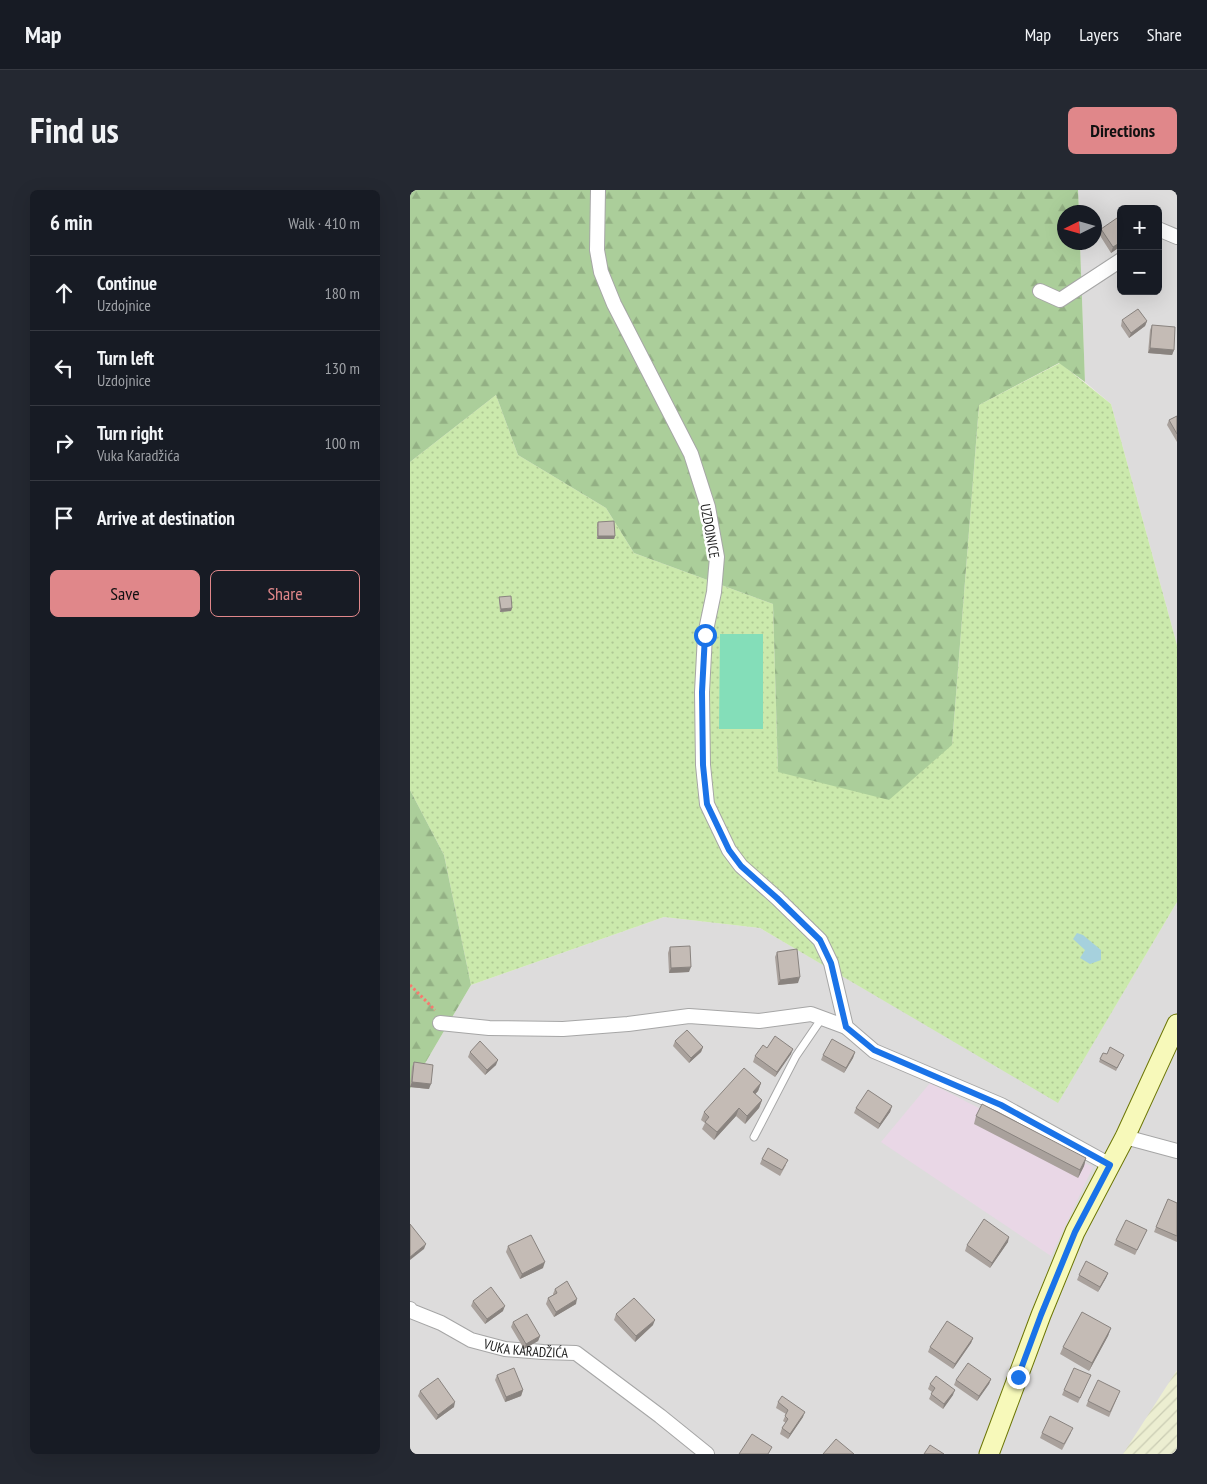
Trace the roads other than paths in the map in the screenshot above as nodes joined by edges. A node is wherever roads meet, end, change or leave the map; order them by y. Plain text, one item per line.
1 (598, 190) edge
2 (1162, 231) edge
3 (1177, 237) edge
4 (1117, 263) edge
5 (1040, 291) dead end
6 (823, 1018) junction
7 (444, 1023) road end
8 (1177, 1024) edge
9 (846, 1027) junction
10 (1173, 1039) edge
11 (754, 1137) dead end
12 (1125, 1137) junction
13 (1177, 1151) edge
14 (1110, 1165) junction
15 (410, 1309) edge
16 (707, 1454) edge
17 (989, 1454) edge

1 - 9 street, UZDOJNICE
2 - 3 street
4 - 5 street
6 - 7 street
6 - 9 street
6 - 11 lane
8 - 10 street
9 - 14 street
10 - 12 street
12 - 13 street
12 - 14 street
14 - 17 street
15 - 16 street, VUKA KARADŽIĆA

